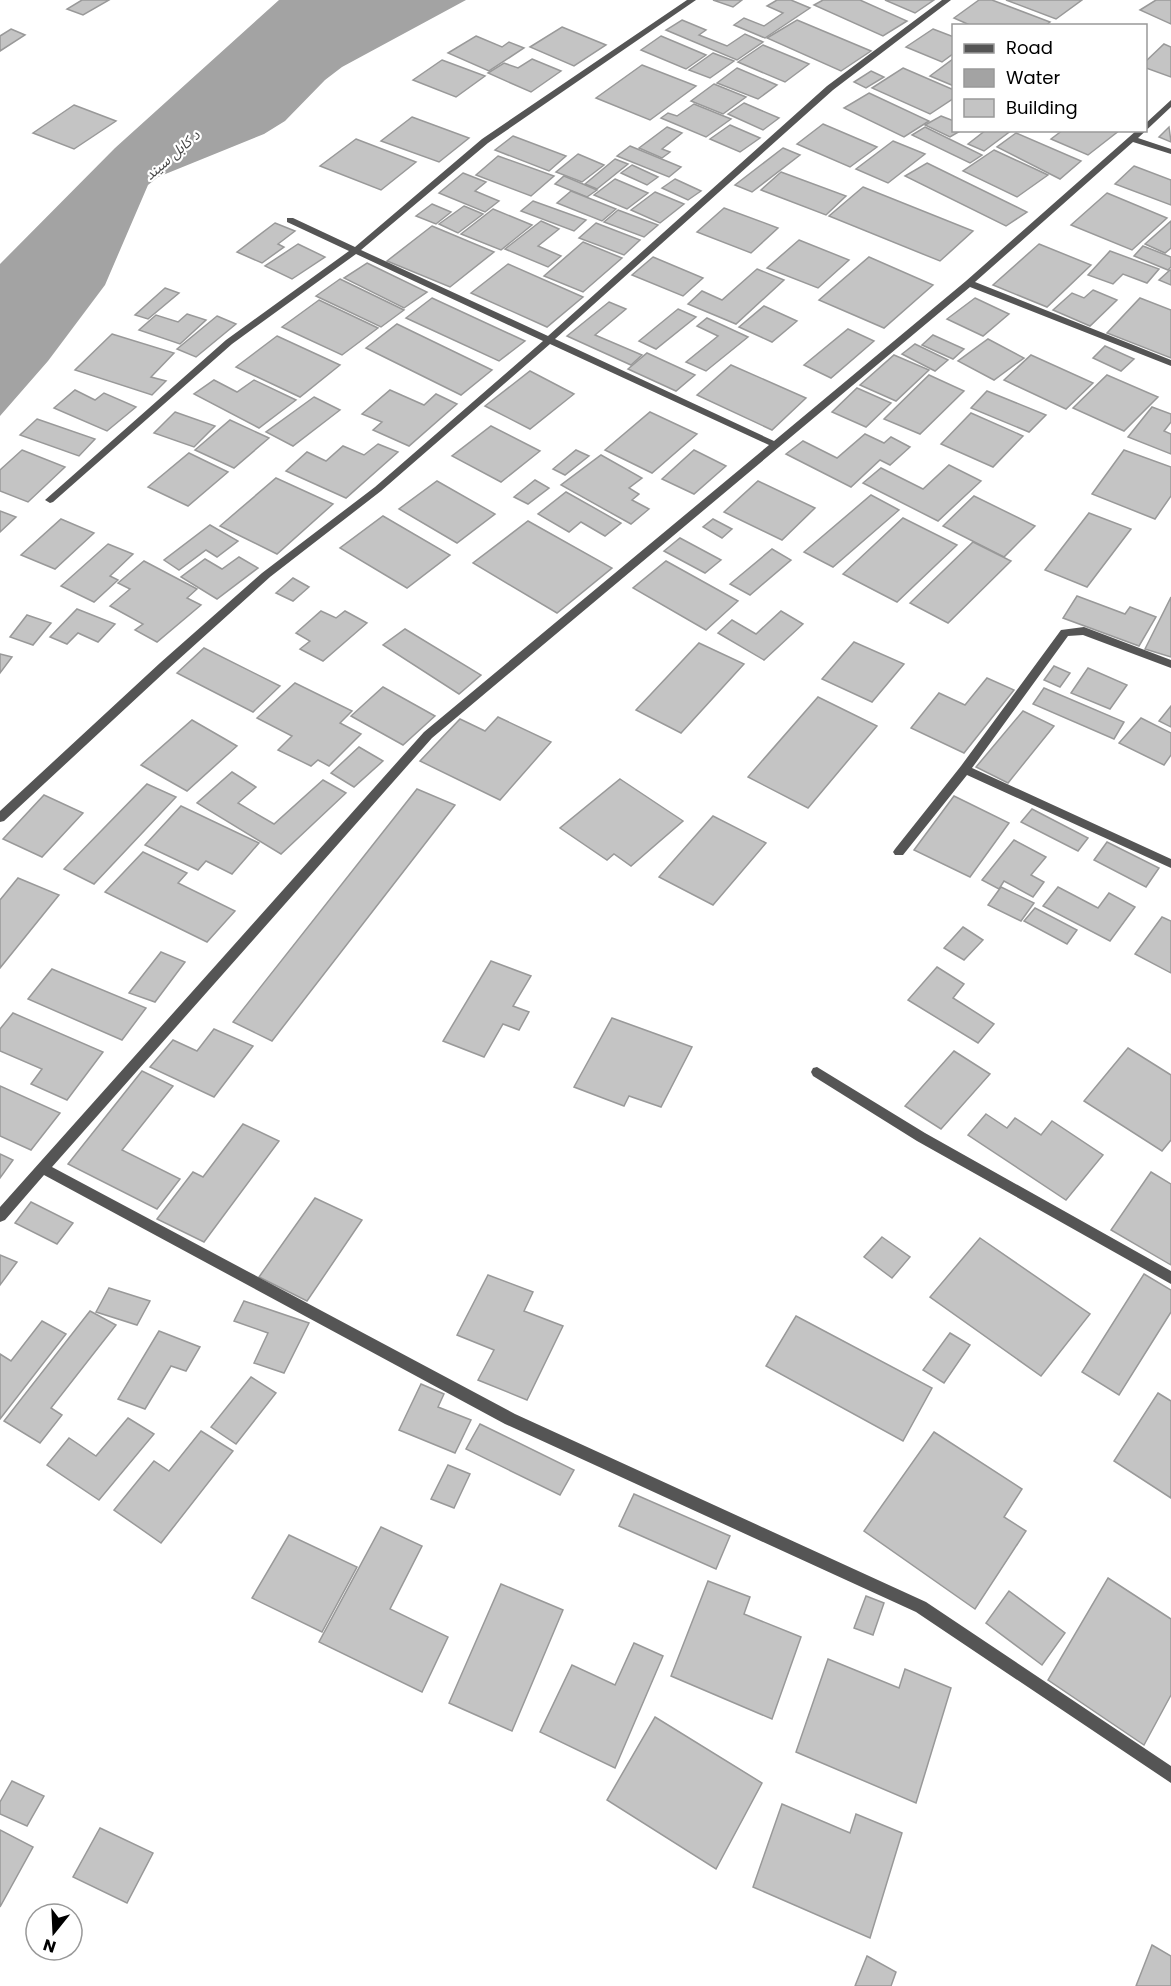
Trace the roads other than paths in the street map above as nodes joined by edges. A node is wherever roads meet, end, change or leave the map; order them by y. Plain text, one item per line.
1 (692, 0) edge
2 (947, 0) edge
3 (1171, 102) edge
4 (1147, 126) edge
5 (1140, 132) edge
6 (1133, 139) junction
7 (1171, 153) edge
8 (290, 220) dead end
9 (356, 250) junction
10 (969, 283) junction
11 (549, 340) junction
12 (1171, 363) edge
13 (776, 445) junction
14 (50, 500) dead end
15 (1171, 664) edge
16 (965, 769) junction
17 (0, 818) edge
18 (899, 852) dead end
19 (1171, 864) edge
20 (817, 1072) dead end
21 (42, 1168) junction
22 (0, 1216) edge
23 (1171, 1278) edge
24 (1171, 1775) edge

1 - 9 street
2 - 11 street
3 - 4 street
5 - 6 street
6 - 7 street
6 - 10 street
8 - 9 street
9 - 11 street
9 - 14 street
10 - 12 street
10 - 13 street
11 - 13 street
11 - 17 street
13 - 21 street
15 - 16 street
16 - 18 street
16 - 19 street
20 - 23 street
21 - 22 street
21 - 24 street

